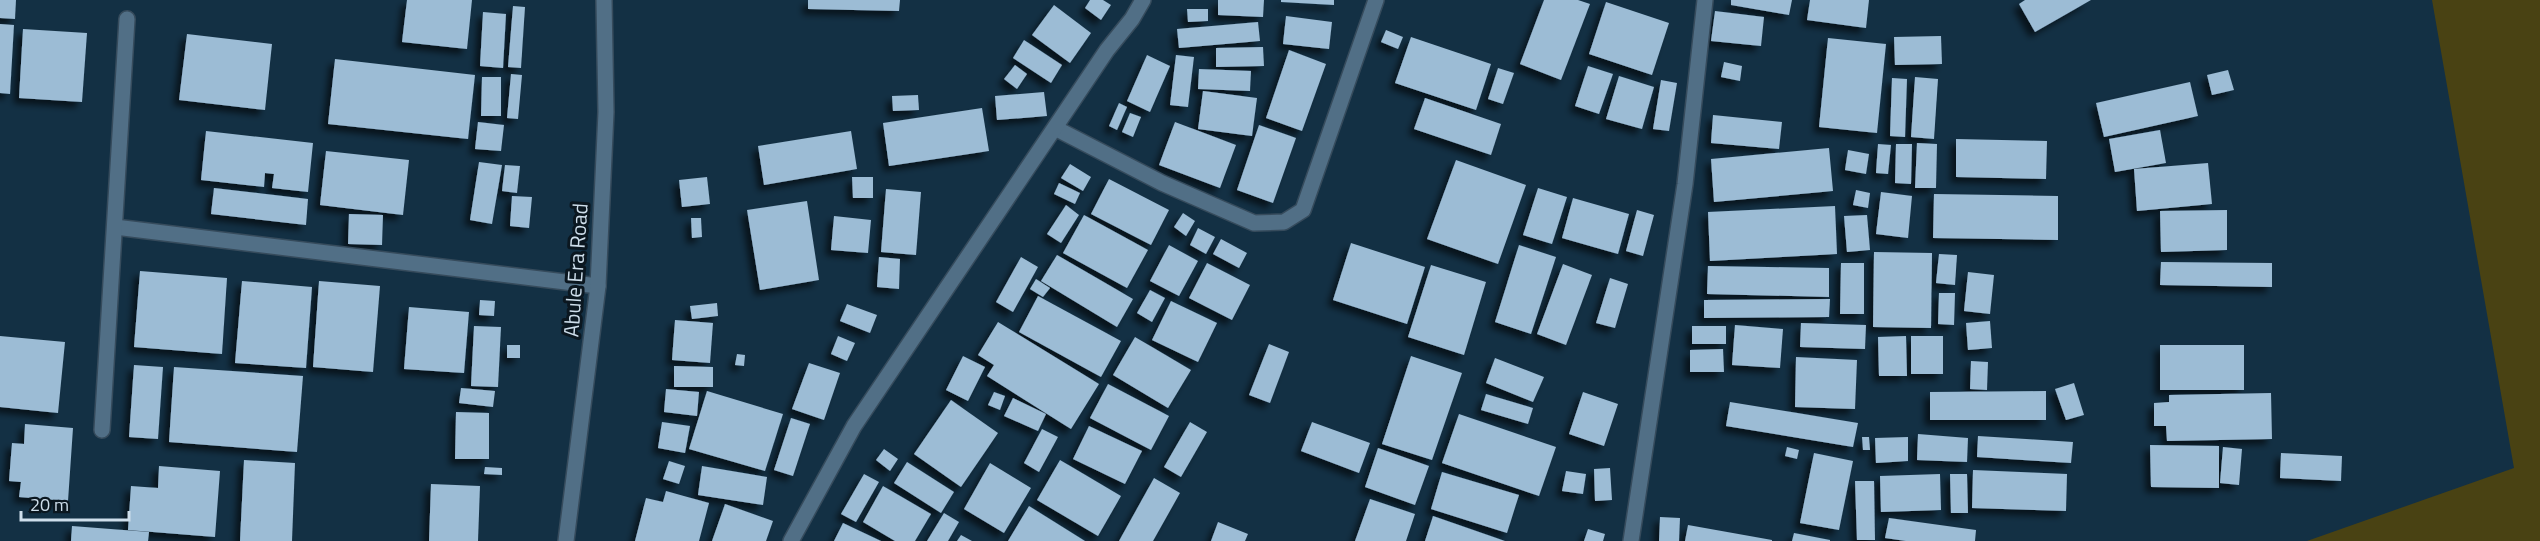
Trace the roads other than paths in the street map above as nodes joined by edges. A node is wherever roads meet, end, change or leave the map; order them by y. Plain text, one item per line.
1 (604, 0) edge
2 (1143, 0) edge
3 (1376, 0) edge
4 (1705, 0) edge
5 (127, 19) dead end
6 (1054, 128) junction
7 (114, 227) junction
8 (598, 286) junction
9 (102, 429) dead end
10 (566, 541) edge
11 (791, 541) edge
12 (1631, 541) edge

1 - 8 street, Abule Era Road
2 - 6 street
3 - 6 street
4 - 12 street
5 - 7 street
6 - 11 street
7 - 8 street
7 - 9 street
8 - 10 street, Abule Era Road

